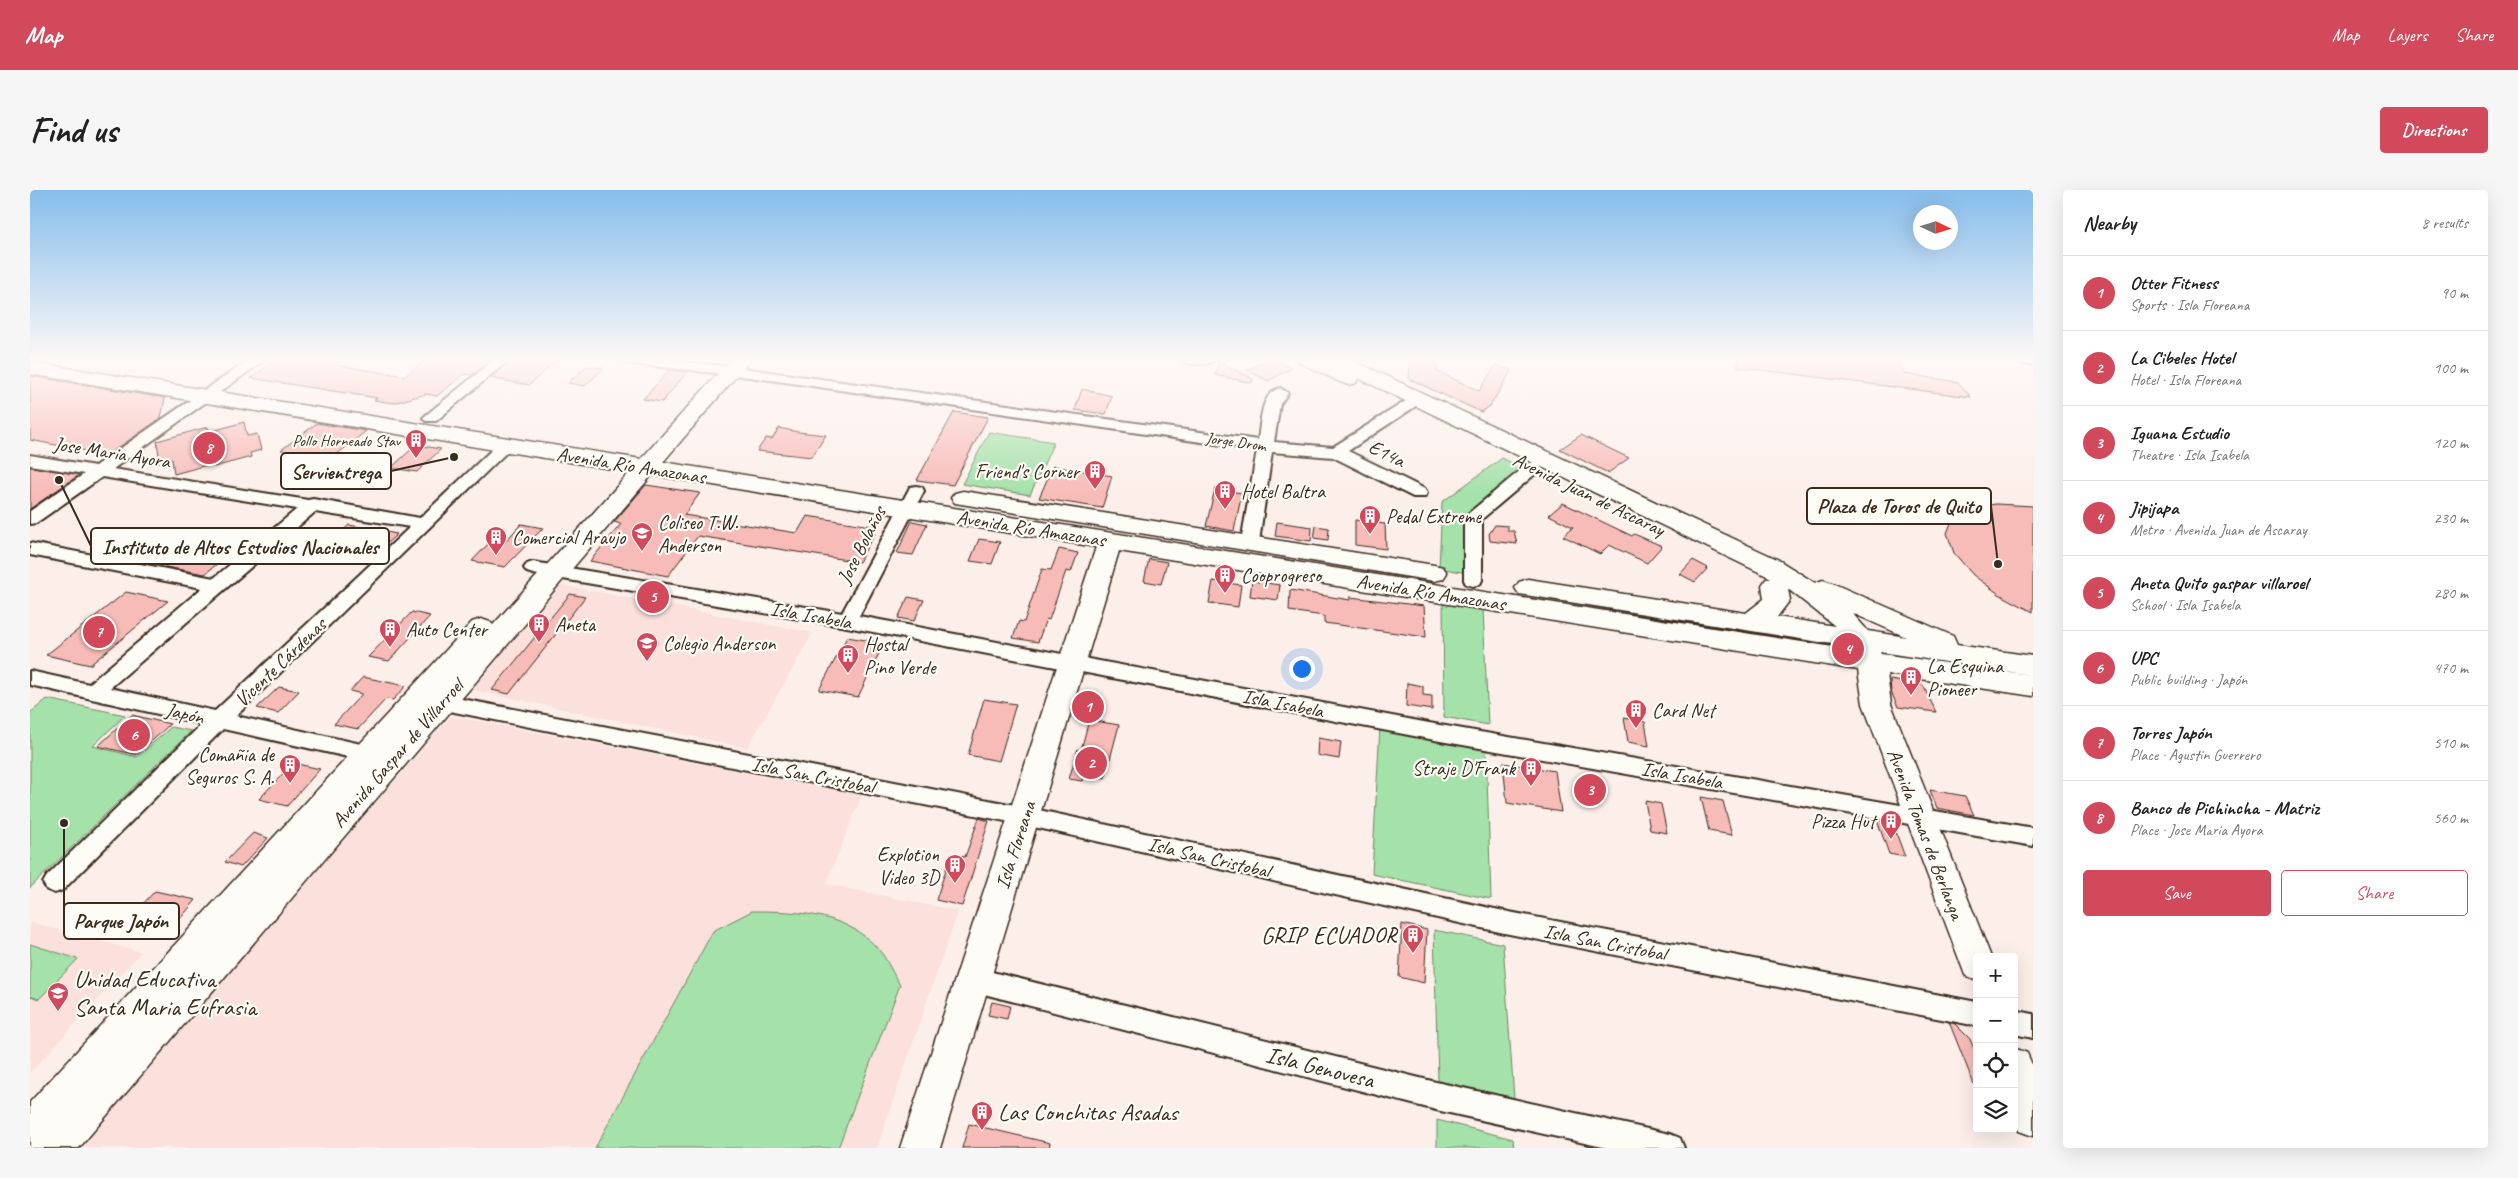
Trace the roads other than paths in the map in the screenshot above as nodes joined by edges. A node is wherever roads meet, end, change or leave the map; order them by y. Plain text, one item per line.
1 (195, 404) edge
2 (254, 404) edge
3 (346, 404) edge
4 (448, 404) edge
5 (691, 404) edge
6 (987, 404) edge
7 (1272, 404) edge
8 (1408, 404) edge
9 (1414, 404) edge
10 (1415, 404) edge
11 (431, 418) junction
12 (507, 444) junction
13 (1264, 446) junction
14 (1336, 452) junction
15 (30, 460) edge
16 (642, 460) junction
17 (1534, 467) junction
18 (97, 472) junction
19 (1419, 493) dead end
20 (911, 500) junction
21 (313, 504) junction
22 (30, 518) edge
23 (424, 524) junction
24 (1110, 541) junction
25 (1250, 542) junction
26 (30, 549) edge
27 (544, 570) junction
28 (1772, 575) junction
29 (1473, 580) junction
30 (217, 585) junction
31 (847, 620) junction
32 (1750, 622) junction
33 (1853, 648) junction
34 (1980, 658) junction
35 (1071, 662) junction
36 (2033, 666) edge
37 (30, 678) edge
38 (2033, 686) edge
39 (93, 692) junction
40 (441, 703) junction
41 (219, 720) junction
42 (381, 756) junction
43 (1025, 816) junction
44 (1919, 817) junction
45 (2033, 837) edge
46 (55, 883) dead end
47 (1973, 954) edge
48 (972, 979) junction
49 (1973, 1013) edge
50 (2018, 1023) edge
51 (2033, 1026) edge
52 (140, 1028) junction
53 (2018, 1077) edge
54 (2033, 1118) edge
55 (30, 1131) edge
56 (53, 1148) edge
57 (920, 1148) edge
58 (1670, 1148) edge

1 - 18 street
2 - 12 main road, Avenida Río Amazonas
3 - 11 main road, Avenida Río Amazonas
4 - 11 street
5 - 16 main road, Avenida Gaspar de Villarroel
6 - 13 street, Jorge Drom
7 - 13 street
8 - 14 street
9 - 17 main road, Avenida Juan de Ascaray
10 - 28 main road, Avenida Juan de Ascaray
11 - 16 main road, Avenida Río Amazonas
12 - 16 main road, Avenida Río Amazonas
12 - 23 street, Vicente Cárdenas
13 - 14 street, Jorge Drom
13 - 25 street
14 - 19 street, E14a
15 - 18 street, Jose Maria Ayora
16 - 20 main road, Avenida Río Amazonas
16 - 27 main road, Avenida Gaspar de Villarroel
17 - 28 main road, Avenida Juan de Ascaray
17 - 29 street
18 - 21 street, Jose Maria Ayora
18 - 22 street
20 - 24 main road, Avenida Río Amazonas
20 - 25 main road, Avenida Río Amazonas
20 - 31 street, Jose Bolaños
21 - 23 street, Jose Maria Ayora
21 - 30 street
23 - 41 street, Vicente Cárdenas
24 - 33 main road, Avenida Río Amazonas
24 - 35 main road, Isla Floreana
25 - 29 main road, Avenida Río Amazonas
26 - 30 street
27 - 31 street, Isla Isabela
27 - 40 main road, Avenida Gaspar de Villarroel
27 - 42 main road, Avenida Gaspar de Villarroel
28 - 32 main road
28 - 33 main road, Avenida Juan de Ascaray
28 - 34 main road
29 - 32 main road, Avenida Río Amazonas
30 - 39 street
31 - 35 street, Isla Isabela
32 - 33 main road, Avenida Río Amazonas
33 - 34 main road, Avenida Río Amazonas
33 - 38 main road, Avenida Río Amazonas
33 - 44 main road, Avenida Tomas de Berlanga
34 - 36 main road, Avenida Río Amazonas
35 - 43 main road, Isla Floreana
35 - 44 street, Isla Isabela
37 - 39 street, Japón
39 - 41 street, Japón
40 - 42 main road, Avenida Gaspar de Villarroel
40 - 43 street, Isla San Cristobal
41 - 42 street, Japón
41 - 46 street, Vicente Cárdenas
42 - 52 main road, Avenida Gaspar de Villarroel
43 - 48 main road, Isla Floreana
43 - 49 street, Isla San Cristobal
44 - 45 street, Isla Isabela
44 - 47 main road, Avenida Tomas de Berlanga
48 - 57 main road, Isla Floreana
48 - 58 street, Isla Genovesa
50 - 51 street
52 - 55 main road, Avenida Gaspar de Villarroel
52 - 56 main road, Avenida Gaspar de Villarroel
53 - 54 main road

